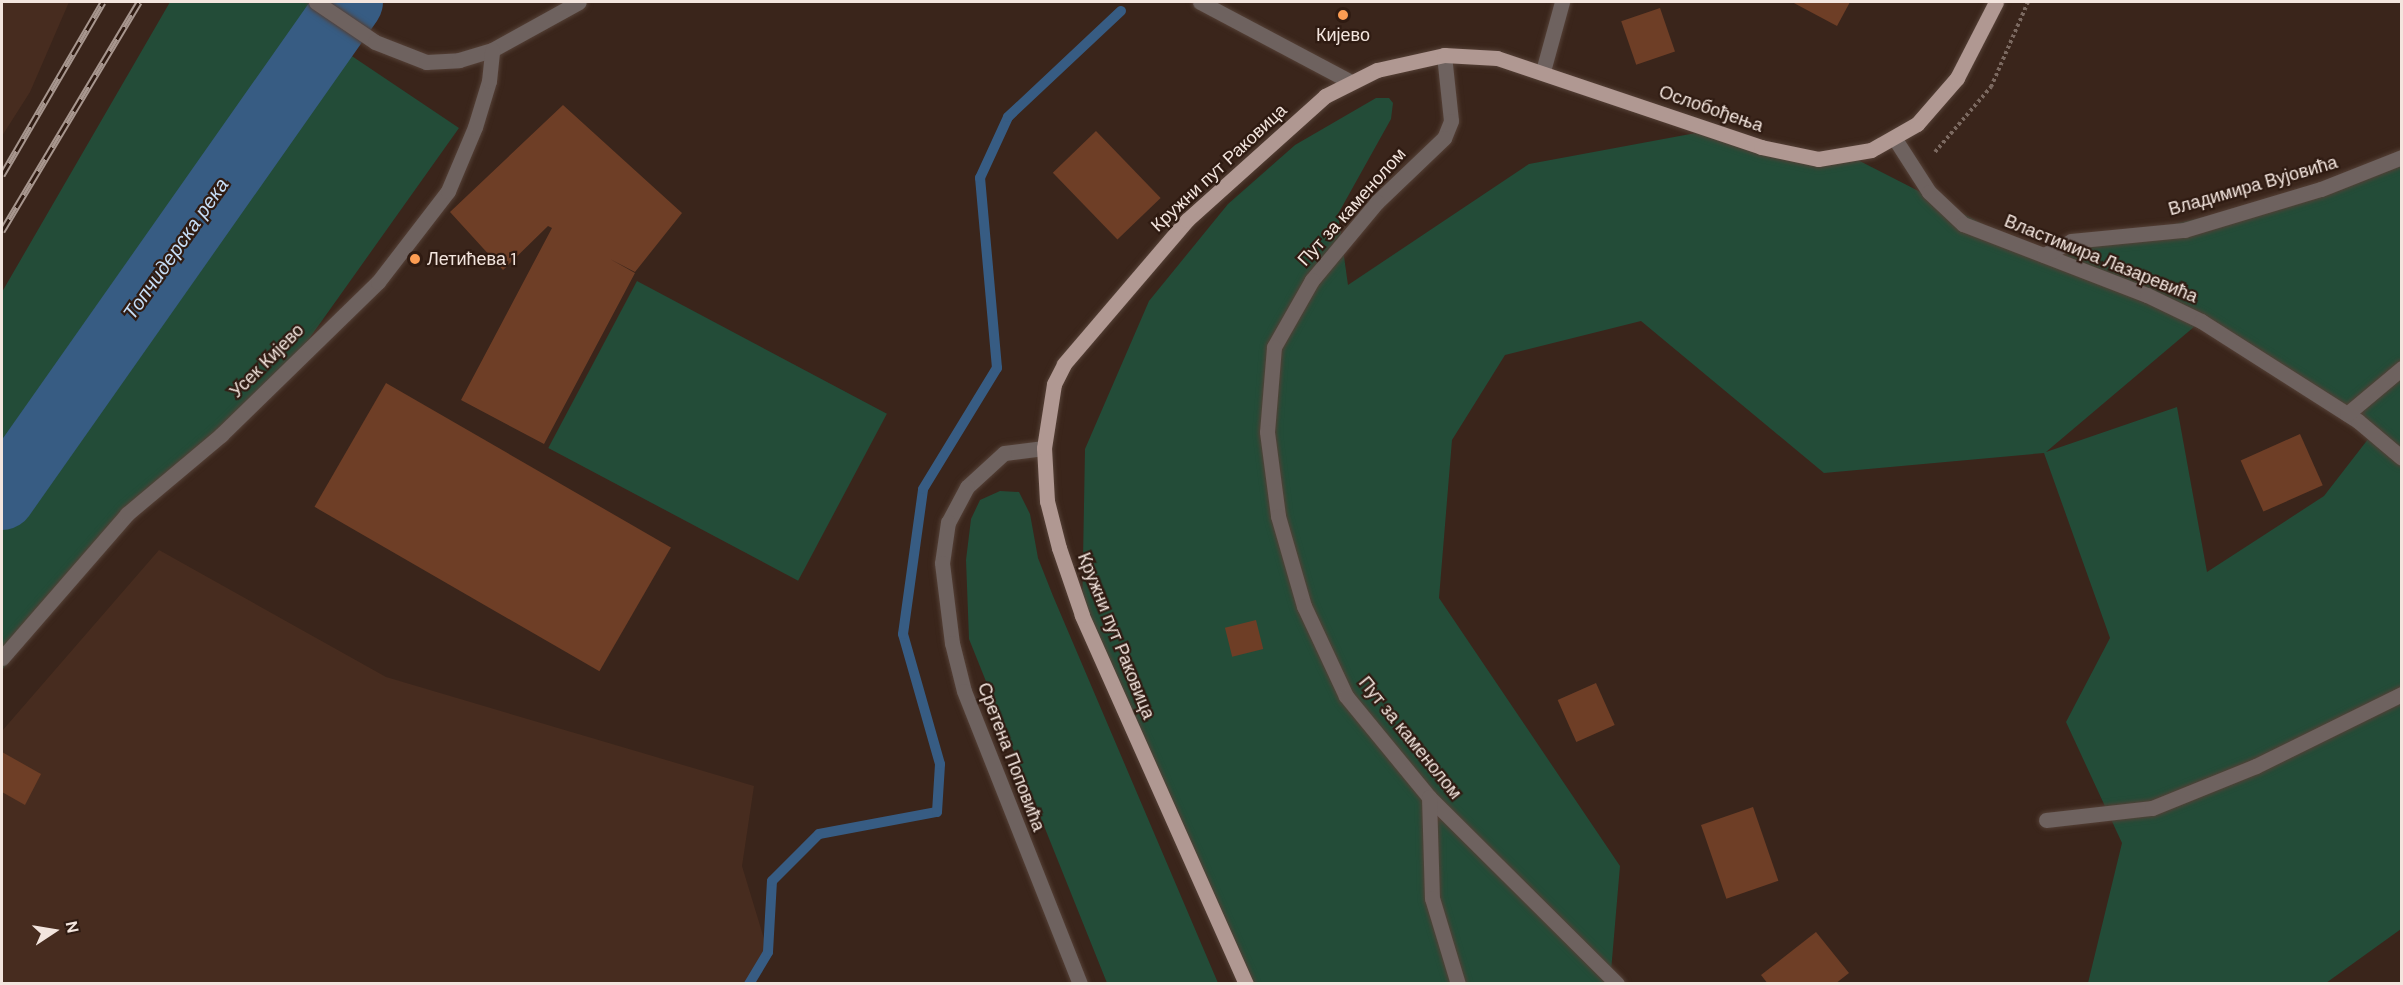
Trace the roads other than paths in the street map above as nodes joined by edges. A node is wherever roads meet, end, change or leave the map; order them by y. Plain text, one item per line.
1 (316, 2) edge
2 (579, 2) edge
3 (1200, 2) edge
4 (1562, 2) edge
5 (1996, 2) edge
6 (492, 50) junction
7 (1444, 55) junction
8 (1543, 72) junction
9 (1349, 81) junction
10 (1895, 139) junction
11 (2402, 157) edge
12 (2044, 255) junction
13 (2402, 368) edge
14 (2347, 414) junction
15 (1044, 448) junction
16 (2402, 458) edge
17 (2, 658) edge
18 (2402, 694) edge
19 (1429, 797) junction
20 (2046, 820) dead end
21 (1080, 984) edge
22 (1246, 984) edge
23 (1458, 984) edge
24 (1617, 984) edge

1 - 6 street
2 - 6 street
3 - 9 street
4 - 8 street
5 - 10 main road, Ослобођења
6 - 17 street, Усек Кијево
7 - 8 main road, Ослобођења
7 - 9 main road, Ослобођења
7 - 19 street, Пут за каменолом
8 - 10 main road, Ослобођења
9 - 15 main road, Кружни пут Раковица
10 - 12 street, Властимира Лазаревића
11 - 12 street, Владимира Вујовића
12 - 14 street, Властимира Лазаревића
13 - 14 street
14 - 16 street, Властимира Лазаревића
15 - 21 street, Сретена Поповића
15 - 22 main road, Кружни пут Раковица
18 - 20 street
19 - 23 street
19 - 24 street, Пут за каменолом

